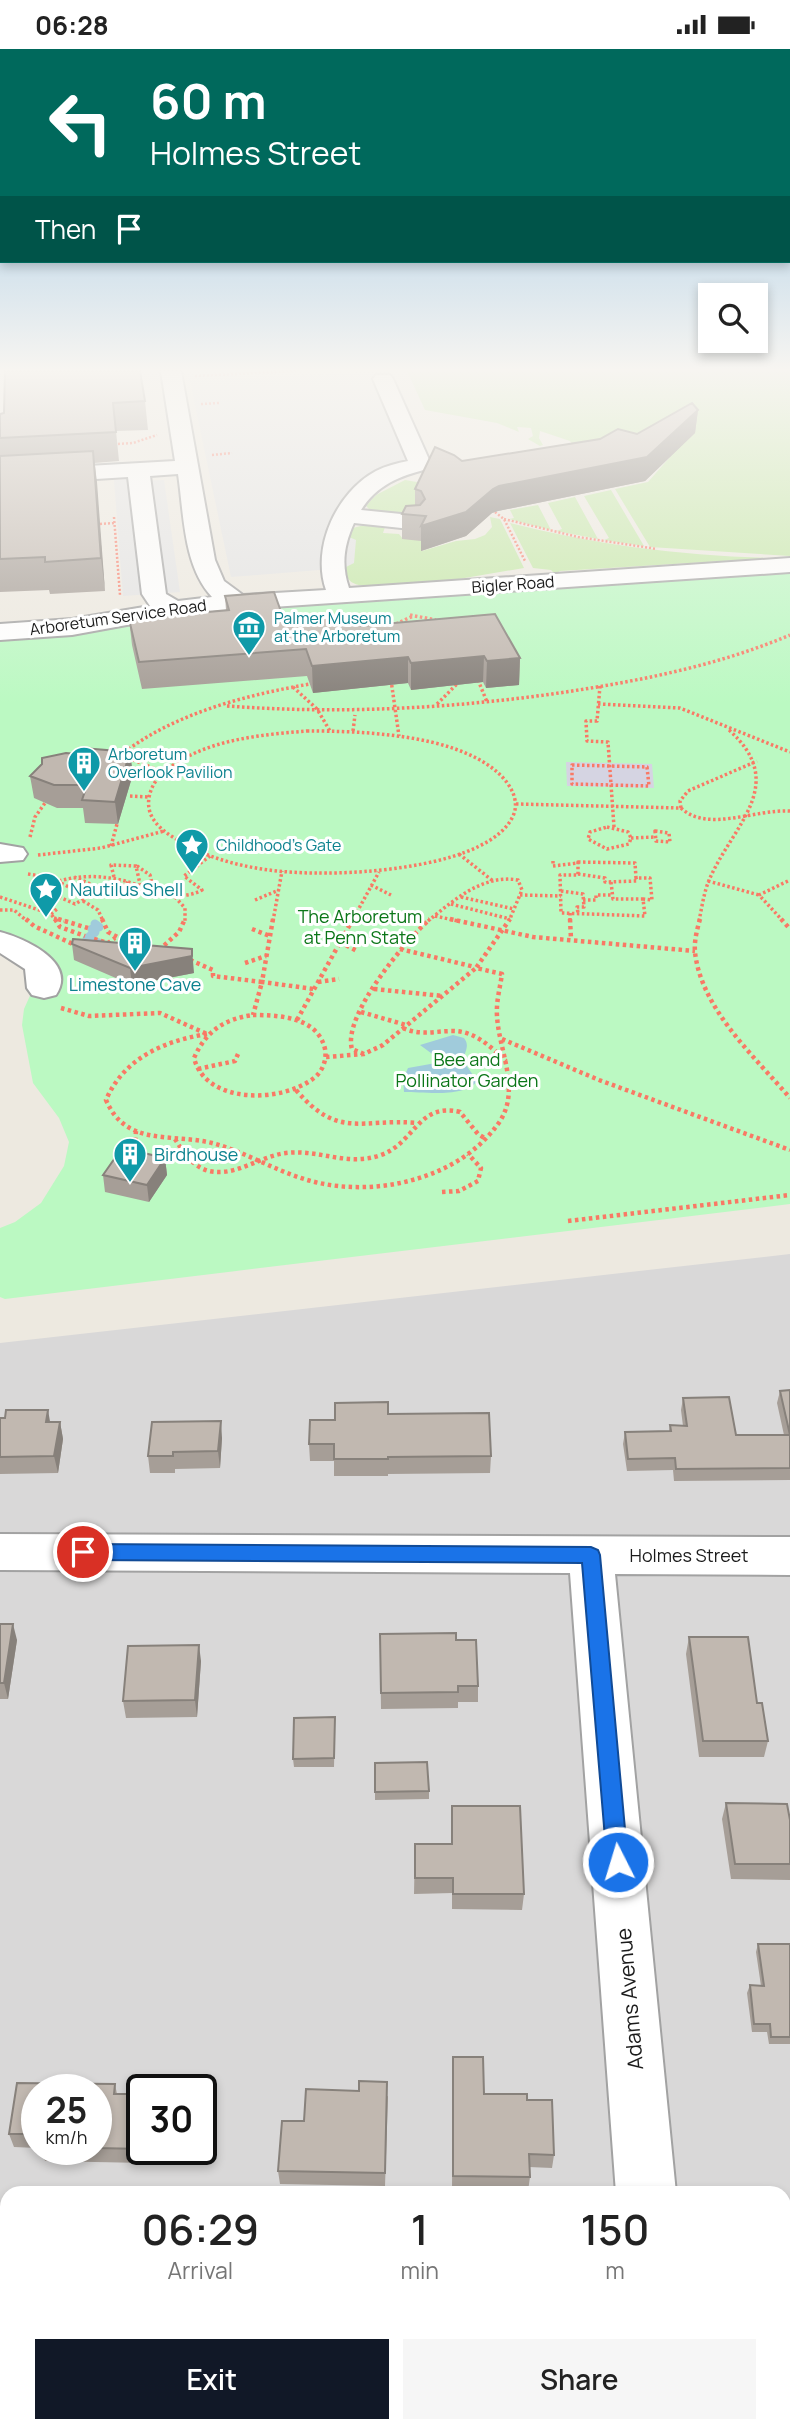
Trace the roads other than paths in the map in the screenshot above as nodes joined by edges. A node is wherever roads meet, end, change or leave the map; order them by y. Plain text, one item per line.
1 (139, 482) edge
2 (191, 482) edge
3 (374, 482) edge
4 (347, 516) junction
5 (411, 522) edge
6 (790, 565) edge
7 (567, 580) junction
8 (393, 592) junction
9 (340, 596) junction
10 (236, 601) junction
11 (517, 607) dead end
12 (174, 609) junction
13 (450, 613) dead end
14 (0, 632) edge
15 (0, 942) edge
16 (44, 988) road end
17 (0, 1552) edge
18 (591, 1555) junction
19 (790, 1556) edge
20 (645, 2186) edge

1 - 12 street
2 - 10 street
3 - 4 street
4 - 5 street
4 - 9 street
6 - 7 street, Bigler Road
7 - 8 street, Bigler Road
7 - 11 street
8 - 9 street, Bigler Road
8 - 13 street
9 - 10 street, Bigler Road
10 - 12 street, Arboretum Service Road
12 - 14 street, Arboretum Service Road
15 - 16 street
17 - 18 street, Holmes Street
18 - 19 street, Holmes Street
18 - 20 street, Adams Avenue

